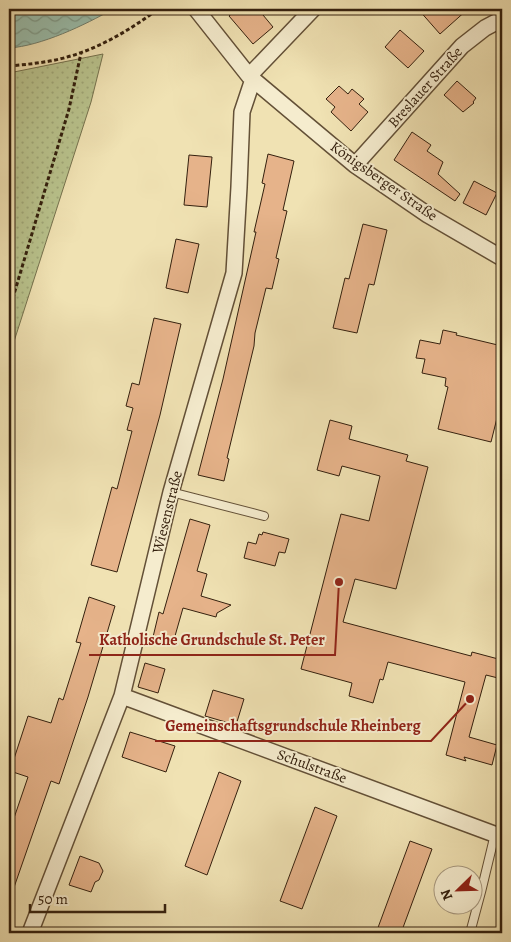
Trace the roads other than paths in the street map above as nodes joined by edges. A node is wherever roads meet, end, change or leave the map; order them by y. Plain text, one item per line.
1 (196, 9) edge
2 (312, 9) edge
3 (502, 19) edge
4 (251, 77) junction
5 (355, 165) junction
6 (502, 258) edge
7 (171, 492) junction
8 (264, 516) dead end
9 (122, 696) junction
10 (499, 835) edge
11 (30, 933) edge
12 (470, 933) edge

1 - 4 street, Königsberger Straße
2 - 4 street
3 - 5 street, Breslauer Straße
4 - 5 street, Königsberger Straße
4 - 7 street, Wiesenstraße
5 - 6 street, Königsberger Straße
7 - 8 lane
7 - 9 street, Wiesenstraße
9 - 10 street, Schulstraße
9 - 11 street, Wiesenstraße
10 - 12 lane

